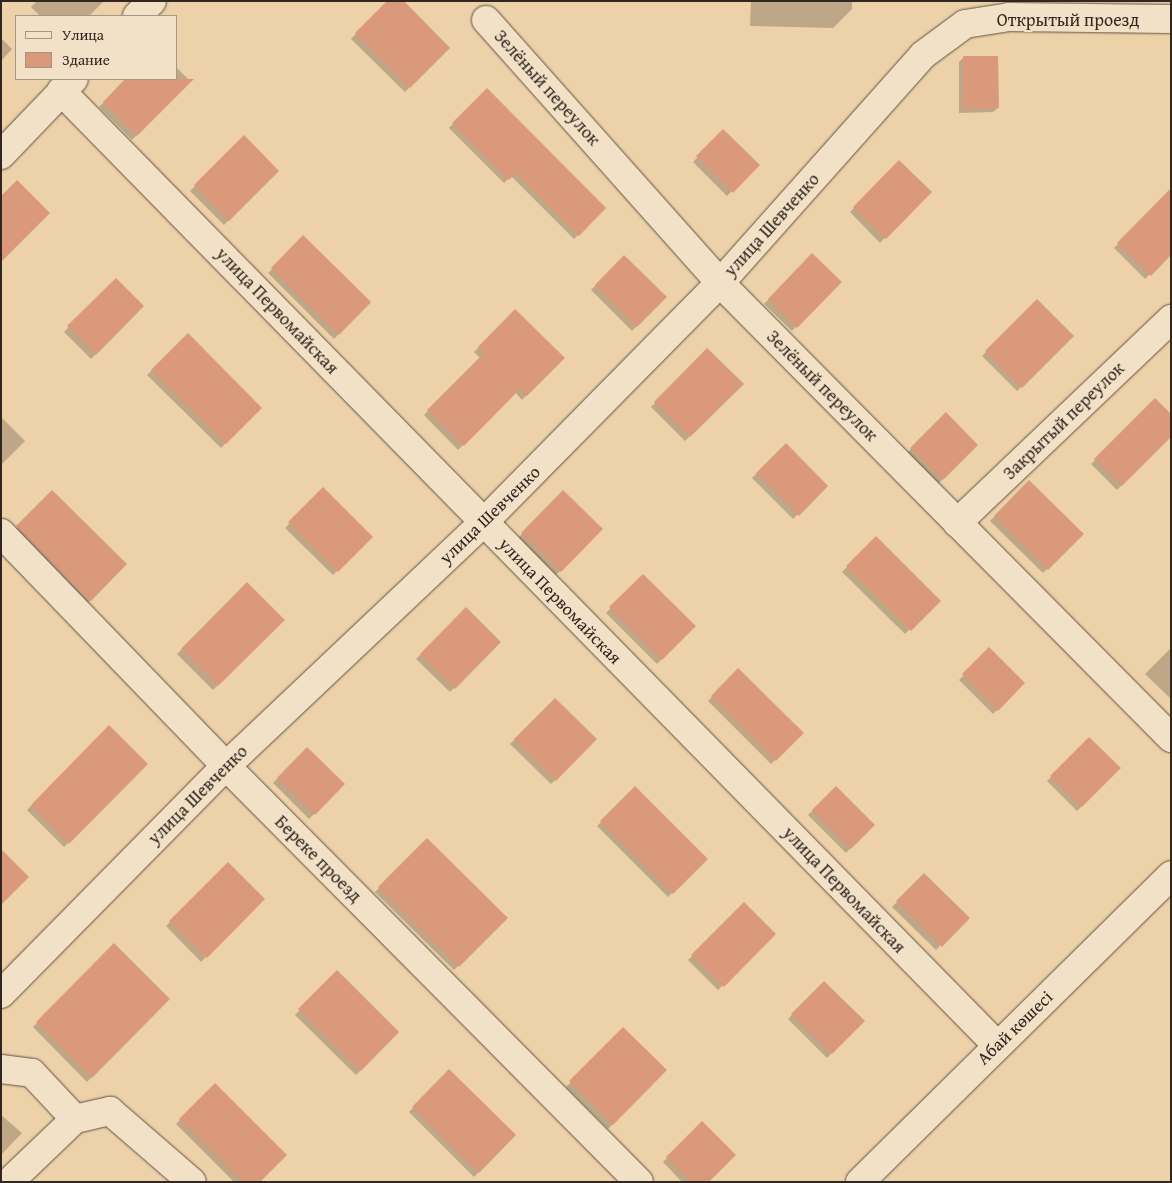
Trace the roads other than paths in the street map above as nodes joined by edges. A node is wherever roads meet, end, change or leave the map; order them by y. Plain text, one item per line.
1 (152, 1) edge
2 (138, 15) edge
3 (1171, 19) edge
4 (486, 20) dead end
5 (965, 24) joint
6 (68, 85) edge
7 (1, 155) edge
8 (720, 283) junction
9 (1171, 319) edge
10 (483, 523) junction
11 (957, 523) junction
12 (1, 533) edge
13 (1171, 738) edge
14 (226, 766) junction
15 (1171, 876) edge
16 (1, 994) edge
17 (997, 1045) junction
18 (1, 1069) edge
19 (76, 1119) junction
20 (9, 1182) edge
21 (192, 1182) edge
22 (639, 1182) edge
23 (860, 1182) edge

1 - 2 street
3 - 5 street, Открытый проезд
4 - 8 street, Зелёный переулок
5 - 8 street, улица Шевченко
6 - 7 street, улица Первомайская
6 - 10 street, улица Первомайская
8 - 10 street, улица Шевченко
8 - 11 street, Зелёный переулок
9 - 11 street, Закрытый переулок
10 - 14 street, улица Шевченко
10 - 17 street, улица Первомайская
11 - 13 street, Зелёный переулок
12 - 14 street, Береке проезд
14 - 16 street, улица Шевченко
14 - 22 street, Береке проезд
15 - 17 street, Абай көшесі
17 - 23 street, Абай көшесі
18 - 19 street
19 - 20 street
19 - 21 street

